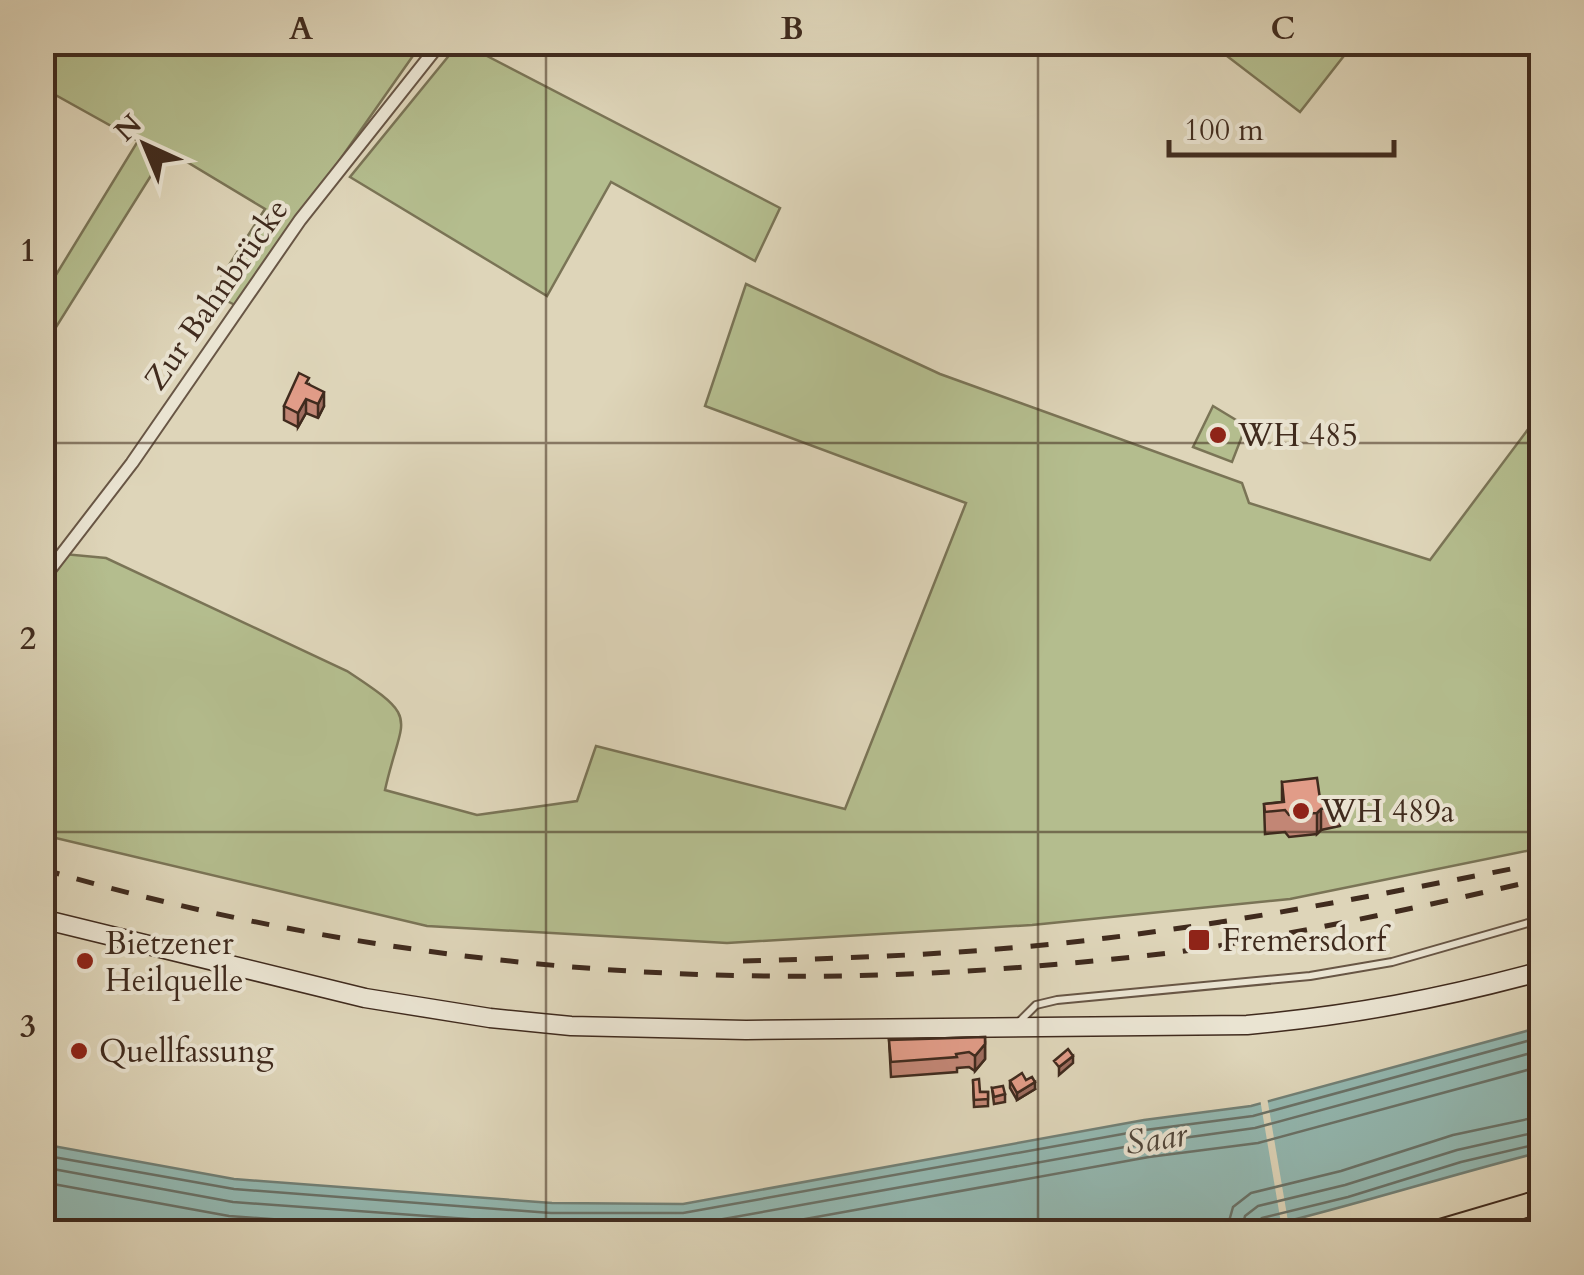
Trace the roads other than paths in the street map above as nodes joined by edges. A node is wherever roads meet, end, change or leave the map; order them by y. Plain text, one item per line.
1 (441, 42) edge
2 (42, 580) edge
3 (42, 919) edge
4 (1542, 919) edge
5 (1542, 970) edge
6 (1015, 1027) junction
7 (1542, 1201) edge
8 (1437, 1232) edge

1 - 2 street, Zur Bahnbrücke
3 - 6 main road
4 - 6 lane
5 - 6 main road
7 - 8 highway

